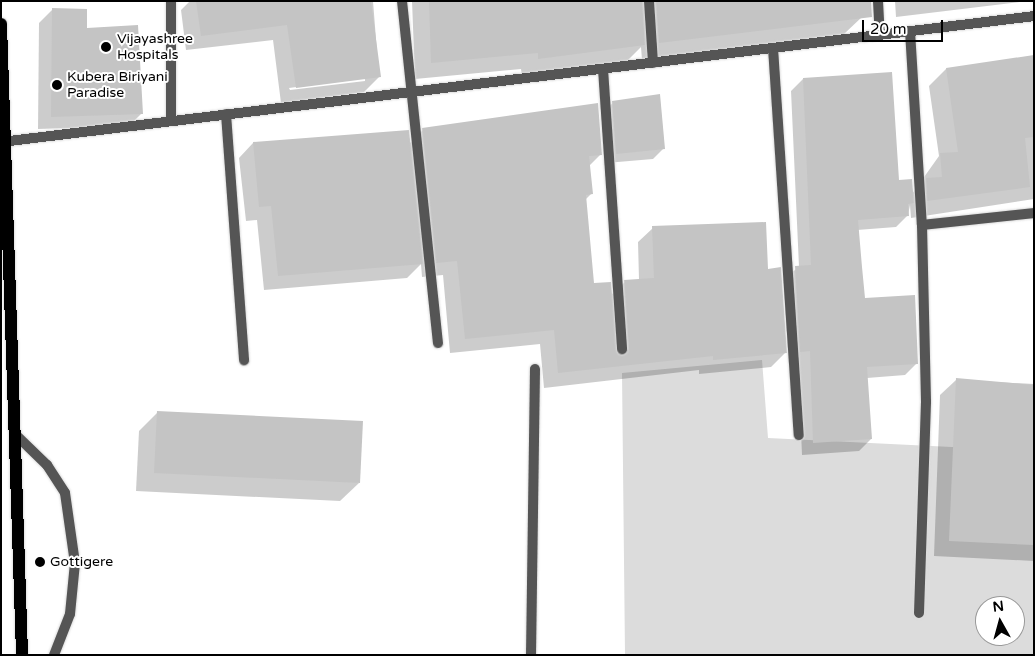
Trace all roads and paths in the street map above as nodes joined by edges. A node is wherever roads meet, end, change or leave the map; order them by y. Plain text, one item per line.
1 (171, 1) edge
2 (402, 1) edge
3 (649, 1) edge
4 (878, 1) edge
5 (1034, 16) edge
6 (1, 24) edge
7 (910, 31) junction
8 (880, 35) junction
9 (773, 48) junction
10 (652, 62) junction
11 (603, 69) junction
12 (410, 92) junction
13 (226, 114) junction
14 (171, 121) junction
15 (4, 142) edge
16 (1034, 213) edge
17 (922, 224) junction
18 (438, 343) dead end
19 (622, 349) dead end
20 (244, 360) dead end
21 (535, 369) dead end
22 (15, 434) junction
23 (799, 435) dead end
24 (919, 613) dead end
25 (22, 655) edge
26 (54, 655) edge
27 (531, 655) edge

1 - 14 street
2 - 12 street
3 - 10 street
4 - 8 street
5 - 7 street
6 - 15 main road
7 - 8 street
7 - 17 street
8 - 9 street
9 - 10 street
9 - 23 street
10 - 11 street
11 - 12 street
11 - 19 street
12 - 13 street
12 - 18 street
13 - 14 street
13 - 20 street
14 - 15 street
15 - 22 main road
16 - 17 street
17 - 24 street
21 - 27 street
22 - 25 main road
22 - 26 street

